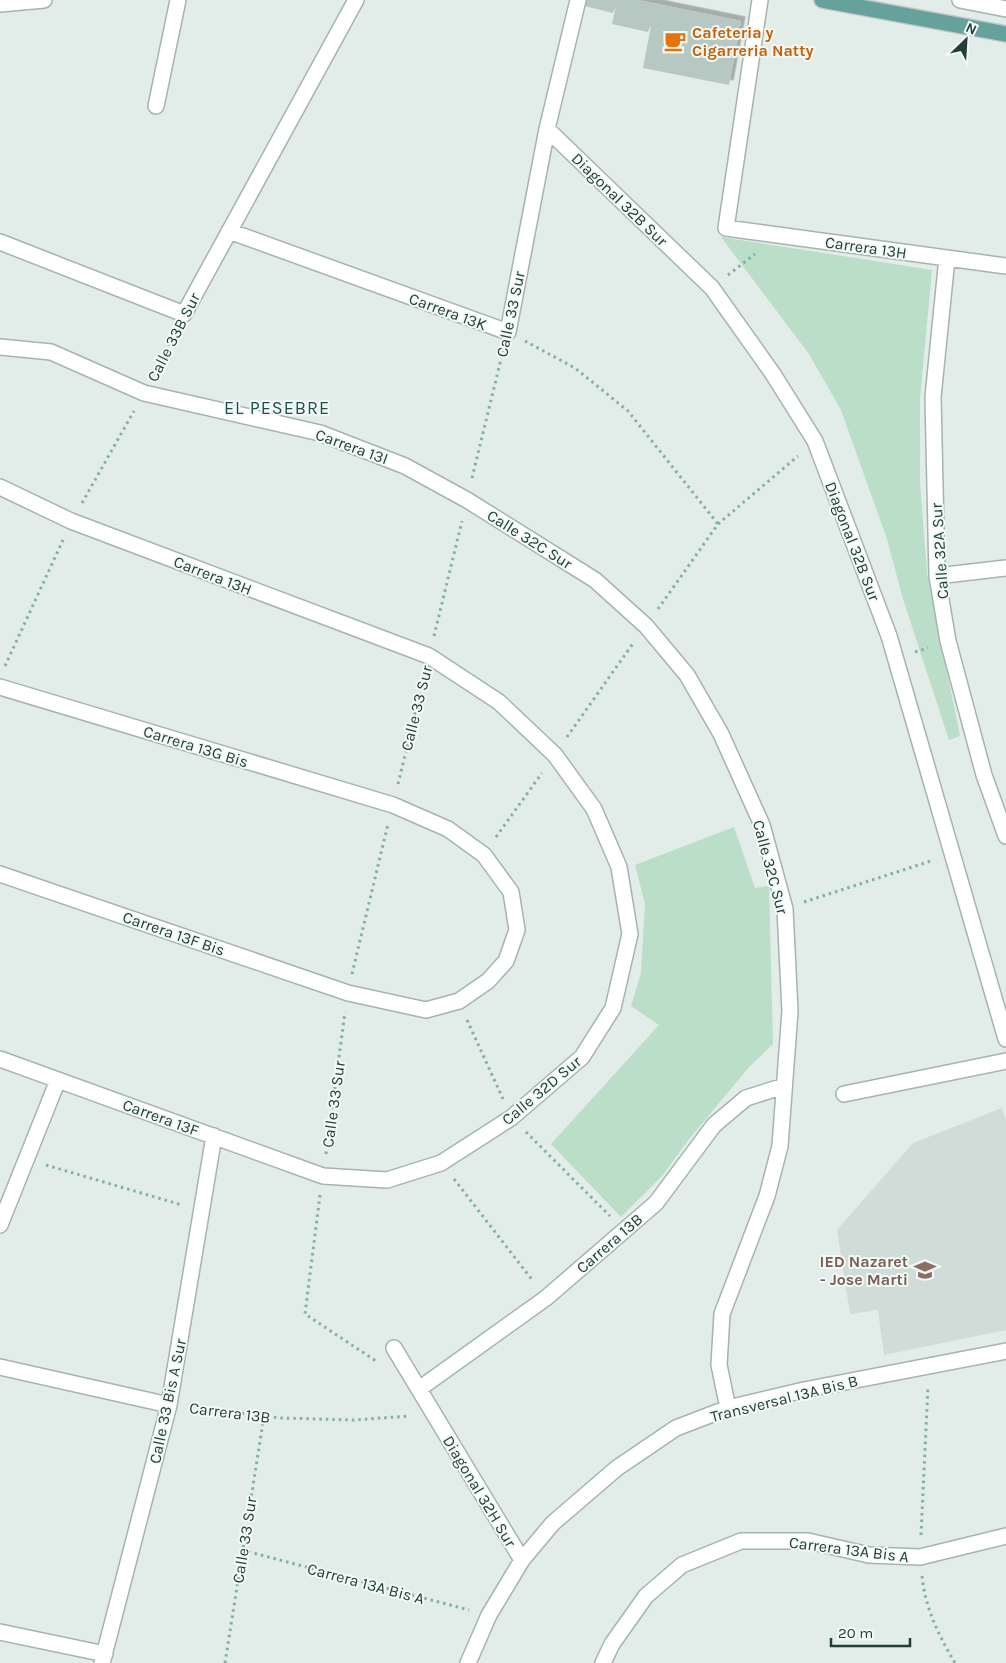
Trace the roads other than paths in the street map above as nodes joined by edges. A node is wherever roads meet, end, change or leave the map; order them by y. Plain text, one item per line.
1 (44, 0) edge
2 (178, 0) edge
3 (356, 0) edge
4 (578, 0) edge
5 (760, 0) edge
6 (822, 0) edge
7 (960, 0) edge
8 (0, 4) edge
9 (1006, 9) edge
10 (1006, 34) edge
11 (156, 106) dead end
12 (547, 129) junction
13 (229, 231) junction
14 (0, 242) edge
15 (947, 258) junction
16 (1006, 266) edge
17 (508, 332) joint
18 (0, 347) edge
19 (0, 487) edge
20 (467, 500) joint
21 (1006, 568) edge
22 (937, 576) junction
23 (429, 656) joint
24 (0, 687) edge
25 (1006, 836) edge
26 (0, 874) edge
27 (348, 993) joint
28 (1006, 1040) edge
29 (0, 1059) edge
30 (1006, 1061) edge
31 (58, 1080) junction
32 (784, 1086) junction
33 (844, 1094) dead end
34 (214, 1136) junction
35 (323, 1176) joint
36 (1, 1220) edge
37 (394, 1348) road end
38 (1006, 1351) edge
39 (0, 1367) edge
40 (419, 1389) junction
41 (169, 1405) junction
42 (728, 1408) junction
43 (1006, 1536) edge
44 (522, 1560) junction
45 (0, 1632) edge
46 (103, 1659) edge
47 (468, 1663) edge
48 (603, 1663) edge

1 - 8 street
2 - 11 street
3 - 13 street, Calle 33B Sur
4 - 12 street, Calle 33 Sur
5 - 15 street, Carrera 13H
6 - 10 main road
7 - 9 street
12 - 17 street, Calle 33 Sur
12 - 28 street, Diagonal 32B Sur
13 - 14 street, Calle 33B Sur
13 - 17 street, Carrera 13K
15 - 16 street, Carrera 13H
15 - 22 street, Calle 32A Sur
18 - 20 street, Carrera 13I
19 - 23 street, Carrera 13H
20 - 32 street, Calle 32C Sur
21 - 22 street
22 - 25 street, Calle 32A Sur
23 - 35 street, Calle 32D Sur
24 - 27 street, Carrera 13G Bis
26 - 27 street, Carrera 13F Bis
29 - 31 street, Carrera 13F
30 - 33 street
31 - 34 street, Carrera 13F
31 - 36 street
32 - 40 street, Carrera 13B
32 - 42 street, Calle 32C Sur
34 - 35 street, Carrera 13F
34 - 41 street, Calle 33 Bis A Sur
37 - 40 street, Diagonal 32H Sur
38 - 42 street, Transversal 13A Bis B
39 - 41 street, Carrera 13B
40 - 44 street, Diagonal 32H Sur
41 - 46 street, Calle 33 Bis A Sur
42 - 44 street, Transversal 13A Bis B
43 - 48 street, Carrera 13A Bis A
44 - 47 street, Diagonal 32H Sur
45 - 46 street

